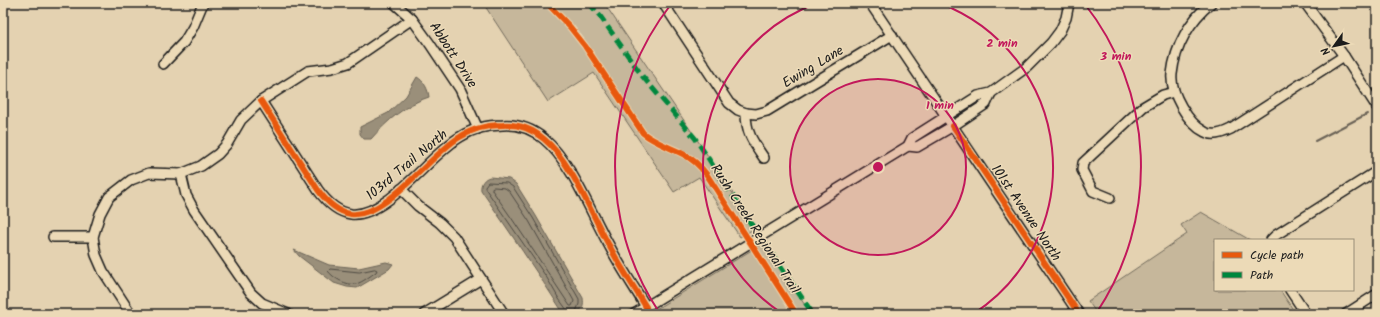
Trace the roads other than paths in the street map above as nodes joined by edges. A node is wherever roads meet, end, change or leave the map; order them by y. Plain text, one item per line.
1 (203, 3) edge
2 (394, 3) edge
3 (663, 3) edge
4 (870, 3) edge
5 (1069, 3) edge
6 (1210, 3) edge
7 (1305, 3) edge
8 (412, 19) junction
9 (892, 35) junction
10 (1344, 56) junction
11 (163, 64) dead end
12 (1174, 92) junction
13 (991, 93) junction
14 (261, 101) junction
15 (1377, 107) edge
16 (746, 114) junction
17 (947, 117) junction
18 (953, 126) junction
19 (478, 129) junction
20 (908, 146) junction
21 (764, 158) dead end
22 (1377, 170) edge
23 (181, 174) junction
24 (401, 189) junction
25 (1110, 198) dead end
26 (53, 237) dead end
27 (93, 237) junction
28 (1272, 239) edge
29 (481, 279) junction
30 (1291, 291) edge
31 (1377, 294) edge
32 (646, 306) junction
33 (131, 314) edge
34 (288, 314) edge
35 (424, 314) edge
36 (504, 314) edge
37 (634, 314) edge
38 (1079, 314) edge
39 (1306, 314) edge
40 (1346, 314) edge

1 - 11 street
2 - 8 street, Abbott Drive
3 - 16 street
4 - 9 street, 101st Avenue North
5 - 13 street
6 - 12 street
7 - 10 street
8 - 14 street
8 - 19 street, Abbott Drive
9 - 16 street, Ewing Lane
9 - 17 street, 101st Avenue North
10 - 12 street
10 - 15 street
12 - 25 street
13 - 17 street
13 - 18 street
14 - 23 street
14 - 24 street, 103rd Trail North
16 - 21 street
17 - 18 street, 101st Avenue North
17 - 20 street
18 - 20 street
18 - 38 street, 101st Avenue North
19 - 24 street, 103rd Trail North
19 - 32 street, 103rd Trail North
20 - 32 street
22 - 28 street
23 - 27 street
23 - 34 street
24 - 29 street
26 - 27 street
27 - 33 street
29 - 35 street
29 - 36 street
30 - 39 street
31 - 40 street
32 - 37 street

